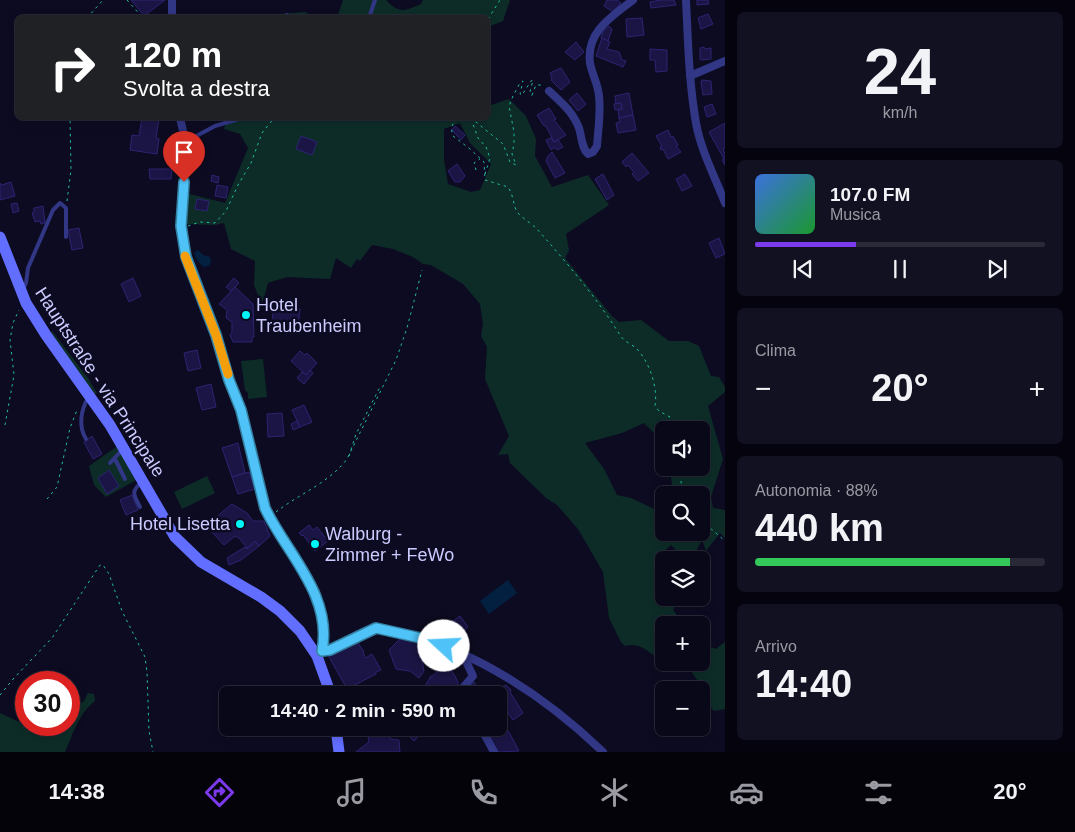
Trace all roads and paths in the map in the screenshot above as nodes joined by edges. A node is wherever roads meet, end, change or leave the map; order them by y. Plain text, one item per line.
1 (103, 0) edge
2 (127, 0) edge
3 (172, 0) edge
4 (375, 0) edge
5 (500, 0) edge
6 (632, 0) edge
7 (686, 0) edge
8 (90, 15) edge
9 (140, 15) edge
10 (172, 15) edge
11 (370, 15) edge
12 (490, 16) edge
13 (725, 61) edge
14 (690, 76) junction
15 (543, 84) dead end
16 (549, 92) dead end
17 (70, 120) edge
18 (180, 120) edge
19 (235, 120) edge
20 (272, 120) edge
21 (455, 120) edge
22 (186, 142) junction
23 (480, 159) junction
24 (476, 170) dead end
25 (484, 178) junction
26 (725, 203) edge
27 (66, 212) junction
28 (181, 233) junction
29 (0, 237) edge
30 (66, 237) dead end
31 (422, 270) dead end
32 (22, 292) junction
33 (26, 303) junction
34 (380, 387) dead end
35 (89, 396) junction
36 (78, 406) dead end
37 (671, 421) edge
38 (5, 426) dead end
39 (86, 439) dead end
40 (124, 448) junction
41 (349, 456) junction
42 (115, 460) junction
43 (110, 463) dead end
44 (125, 480) dead end
45 (144, 481) junction
46 (47, 499) dead end
47 (140, 507) dead end
48 (269, 517) junction
49 (710, 528) edge
50 (725, 541) edge
51 (319, 653) junction
52 (462, 654) junction
53 (328, 686) edge
54 (464, 686) edge
55 (0, 696) edge
56 (337, 736) edge
57 (486, 736) edge
58 (154, 752) edge
59 (339, 752) edge
60 (494, 752) edge
61 (603, 752) edge

1 - 8 path
2 - 9 path
3 - 10 street
4 - 11 lane
5 - 12 path
6 - 16 street
7 - 14 street
13 - 14 street
14 - 26 street
15 - 25 path
17 - 27 path
18 - 22 street
19 - 22 lane
20 - 28 path
21 - 23 path
22 - 28 street
23 - 24 path
23 - 25 path
25 - 37 path
27 - 30 lane
27 - 32 lane
28 - 48 street
29 - 32 street, Hauptstraße - via Principale
31 - 41 path
32 - 33 street, Hauptstraße - via Principale
33 - 35 street, Hauptstraße - via Principale
33 - 38 path
34 - 41 path
35 - 39 lane
35 - 40 street, Hauptstraße - via Principale
36 - 46 path
40 - 42 lane
40 - 45 street, Hauptstraße - via Principale
41 - 48 path
42 - 43 lane
42 - 44 lane
45 - 47 lane
45 - 51 street, Hauptstraße - via Principale
48 - 51 street
49 - 50 path
51 - 52 street
51 - 53 street, Hauptstraße - via Principale
52 - 54 street
52 - 61 street
55 - 58 path
56 - 59 street
57 - 60 street

